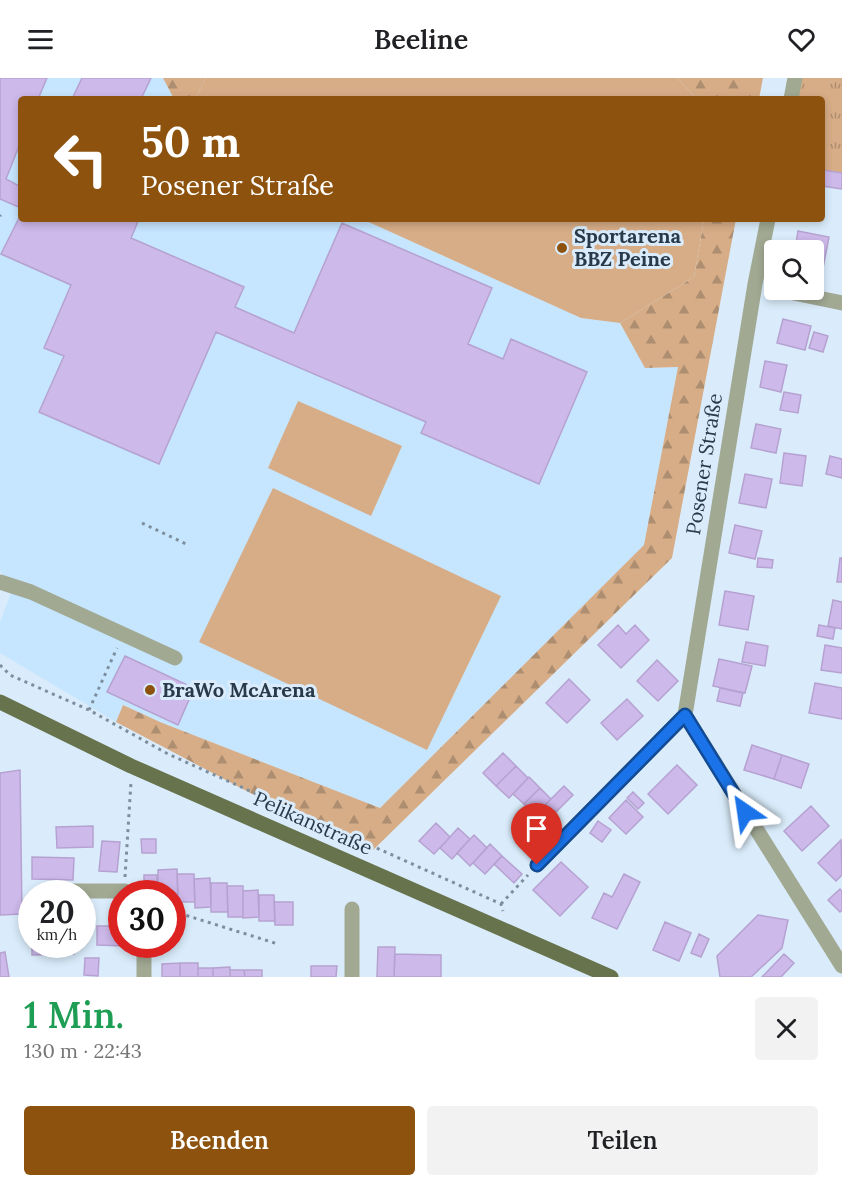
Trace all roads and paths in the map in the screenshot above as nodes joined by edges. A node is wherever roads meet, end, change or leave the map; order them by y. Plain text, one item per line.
1 (795, 78) edge
2 (792, 96) edge
3 (767, 222) edge
4 (755, 284) junction
5 (764, 286) edge
6 (824, 299) edge
7 (842, 303) edge
8 (142, 523) dead end
9 (186, 544) dead end
10 (0, 582) edge
11 (124, 634) junction
12 (175, 658) dead end
13 (0, 665) edge
14 (2, 700) edge
15 (89, 710) junction
16 (685, 715) junction
17 (131, 766) junction
18 (537, 865) joint
19 (126, 880) edge
20 (501, 904) junction
21 (352, 909) dead end
22 (186, 915) edge
23 (507, 930) junction
24 (278, 944) dead end
25 (144, 958) edge
26 (842, 966) edge
27 (144, 977) edge
28 (352, 977) edge
29 (611, 977) edge

1 - 2 street
3 - 4 street, Posener Straße
4 - 5 street
4 - 16 street, Posener Straße
6 - 7 street
8 - 9 path
10 - 11 street
11 - 12 street
11 - 15 path
13 - 15 path
14 - 17 main road, Pelikanstraße
15 - 20 path
16 - 18 street
16 - 26 street
17 - 19 path
17 - 23 main road, Pelikanstraße
18 - 20 path
20 - 23 path
21 - 28 street
22 - 24 path
23 - 29 main road, Pelikanstraße
25 - 27 street

